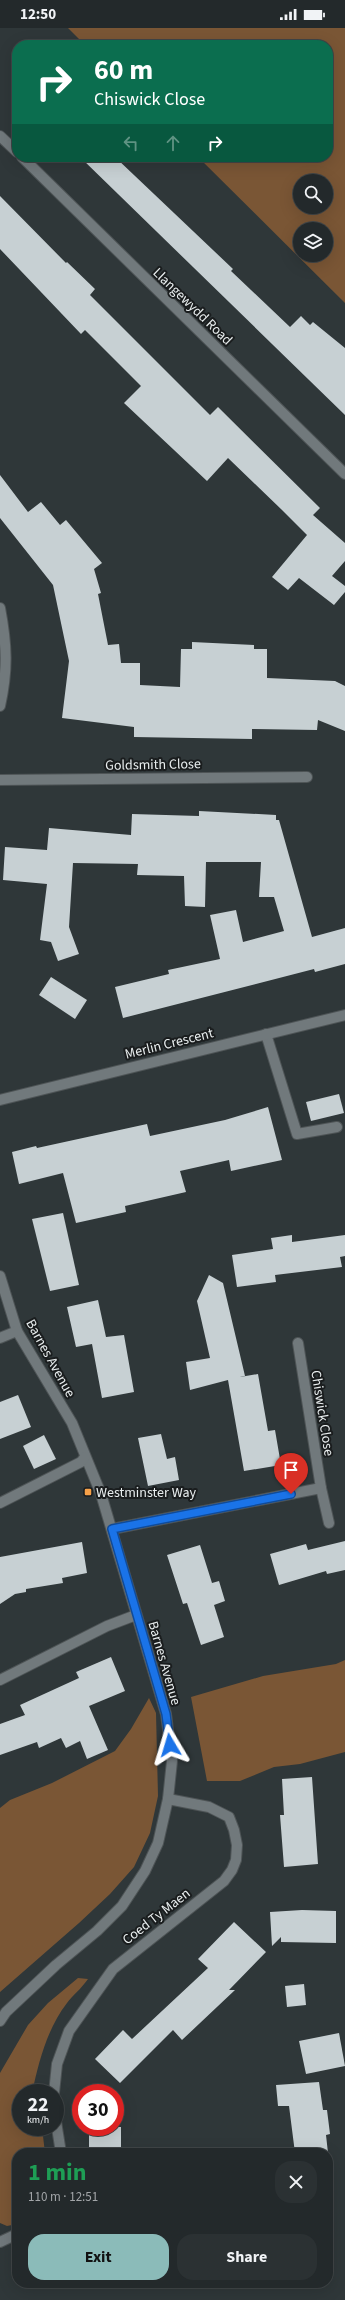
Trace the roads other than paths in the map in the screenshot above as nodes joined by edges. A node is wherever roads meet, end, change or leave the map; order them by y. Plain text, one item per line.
1 (0, 136) edge
2 (12, 147) edge
3 (27, 162) edge
4 (345, 474) edge
5 (0, 608) edge
6 (0, 706) edge
7 (307, 777) dead end
8 (0, 780) edge
9 (345, 1014) edge
10 (266, 1034) junction
11 (0, 1100) edge
12 (337, 1127) dead end
13 (0, 1276) edge
14 (17, 1330) junction
15 (0, 1338) edge
16 (298, 1343) dead end
17 (84, 1457) junction
18 (321, 1488) junction
19 (0, 1503) edge
20 (329, 1524) dead end
21 (112, 1529) junction
22 (136, 1615) junction
23 (0, 1680) edge
24 (168, 1799) junction
25 (0, 2021) edge
26 (55, 2084) edge
27 (58, 2136) edge
28 (60, 2148) edge
29 (12, 2236) edge
30 (0, 2242) edge

1 - 2 street
3 - 4 street, Llangewydd Road
5 - 6 street
7 - 8 street, Goldsmith Close
9 - 10 street, Merlin Crescent
10 - 11 street, Merlin Crescent
10 - 12 street
13 - 14 street, Barnes Avenue
14 - 15 street
14 - 17 street, Barnes Avenue
16 - 18 street, Chiswick Close
17 - 19 street
17 - 21 street, Barnes Avenue
18 - 20 street, Chiswick Close
18 - 21 street
21 - 22 street, Barnes Avenue
22 - 23 street
22 - 24 street, Barnes Avenue
24 - 25 street, Barnes Avenue
24 - 26 street, Coed Ty Maen
27 - 28 street
29 - 30 street

